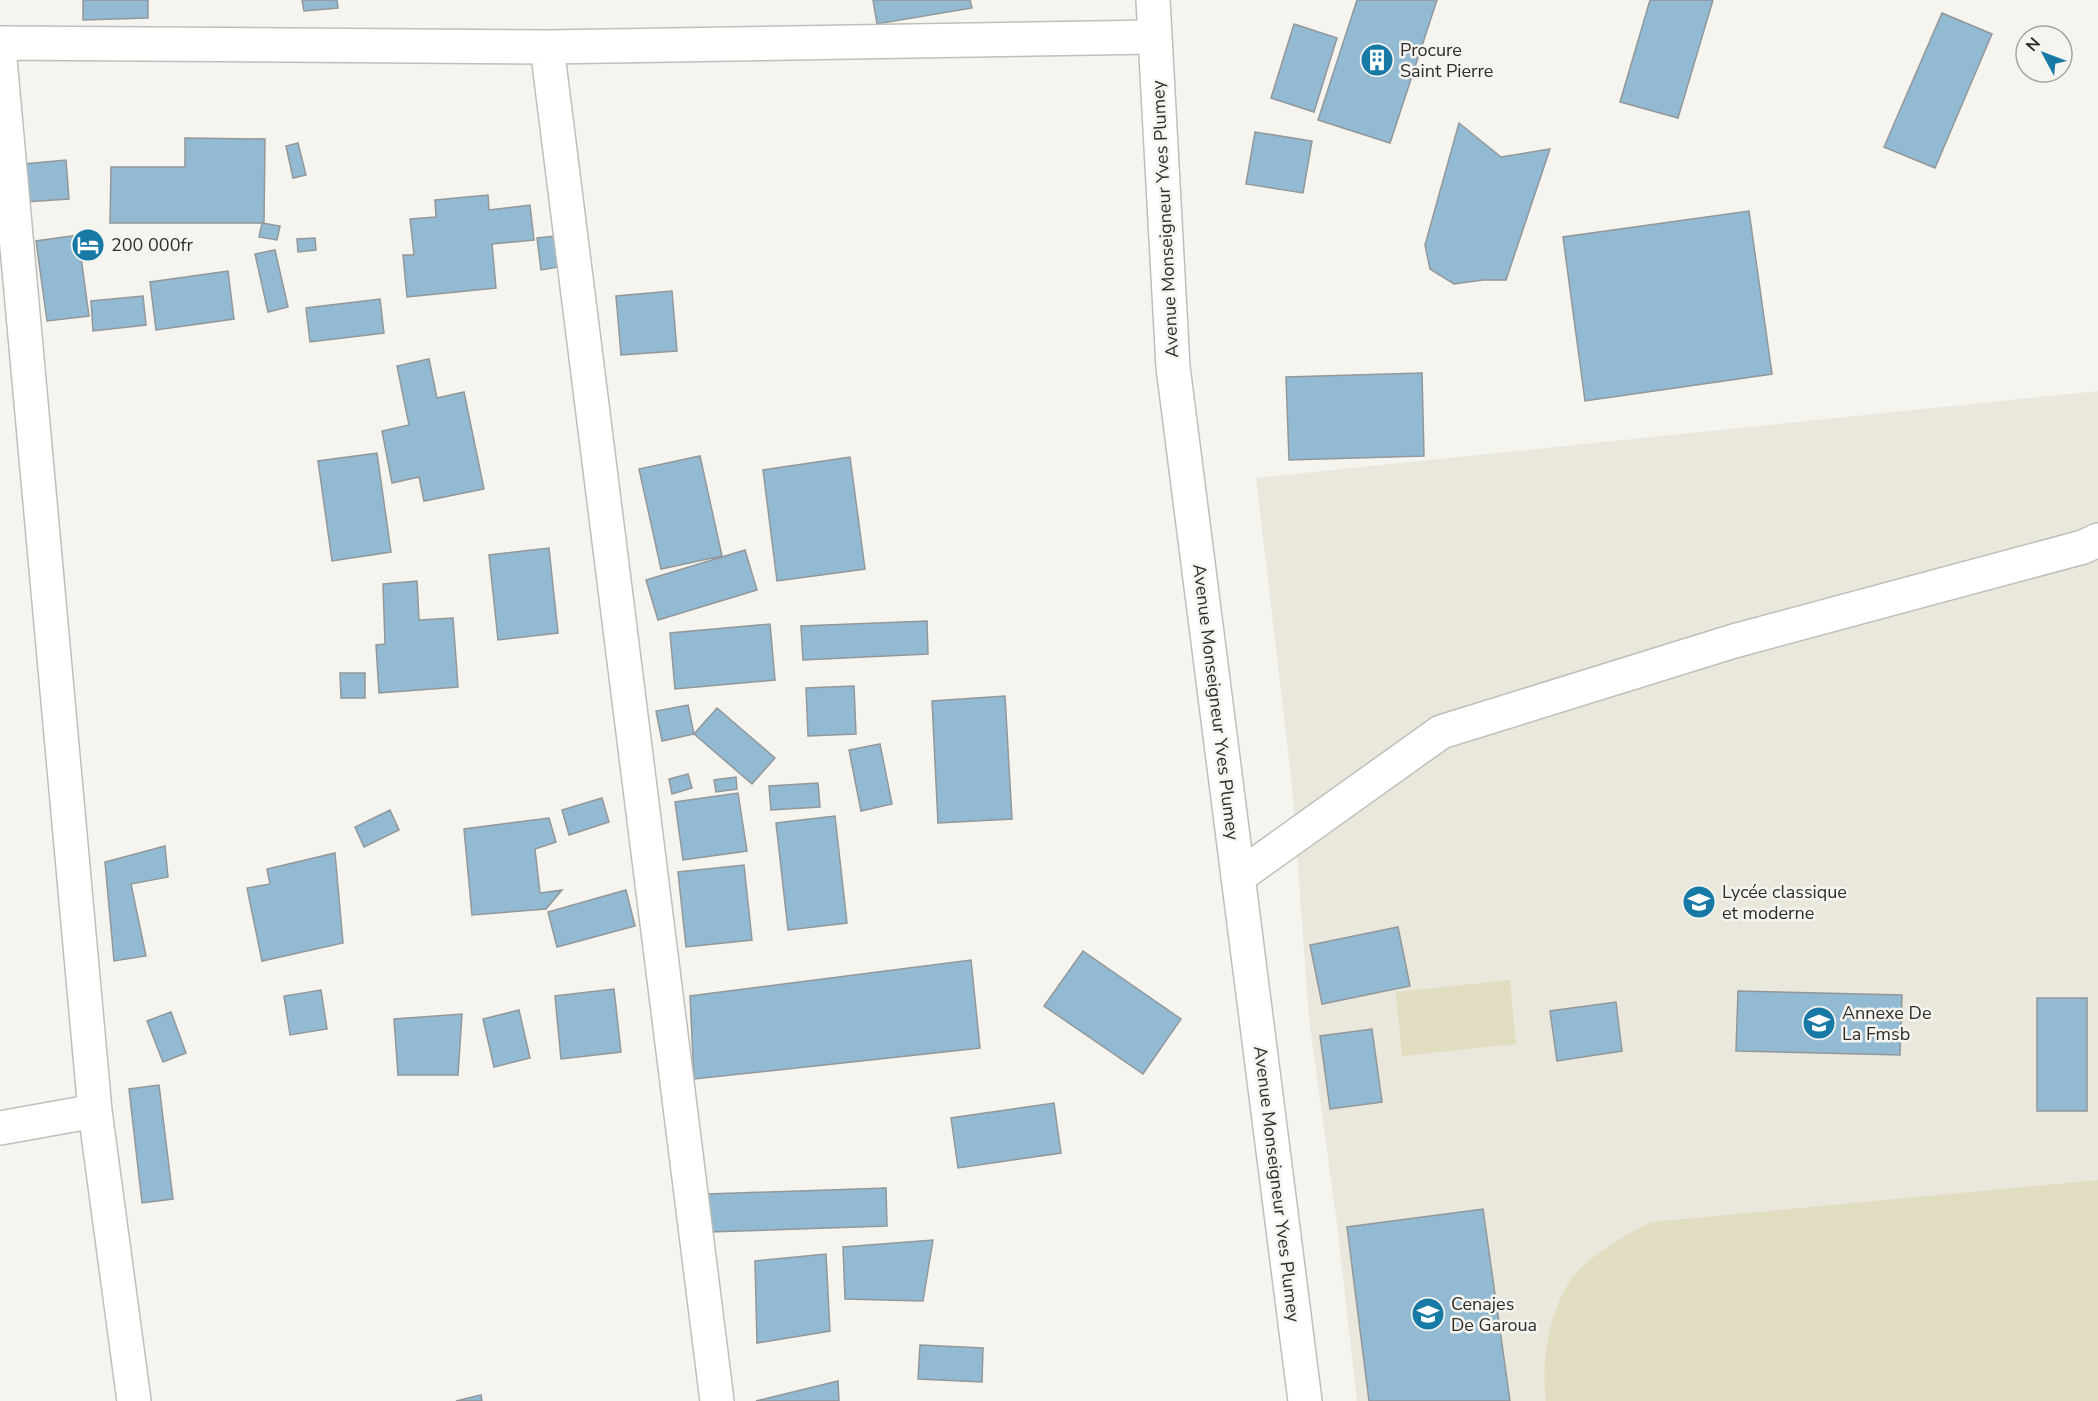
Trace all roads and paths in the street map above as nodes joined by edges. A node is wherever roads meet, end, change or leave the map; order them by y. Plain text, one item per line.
1 (1153, 0) edge
2 (1154, 37) junction
3 (0, 43) edge
4 (547, 47) junction
5 (0, 59) edge
6 (2098, 540) edge
7 (1238, 877) junction
8 (94, 1111) junction
9 (0, 1128) edge
10 (134, 1401) edge
11 (717, 1401) edge
12 (1305, 1401) edge

1 - 2 street, Avenue Monseigneur Yves Plumey
2 - 4 street
2 - 7 street, Avenue Monseigneur Yves Plumey
3 - 4 street
4 - 11 street
5 - 8 street
6 - 7 street
7 - 12 street, Avenue Monseigneur Yves Plumey
8 - 9 street
8 - 10 street

